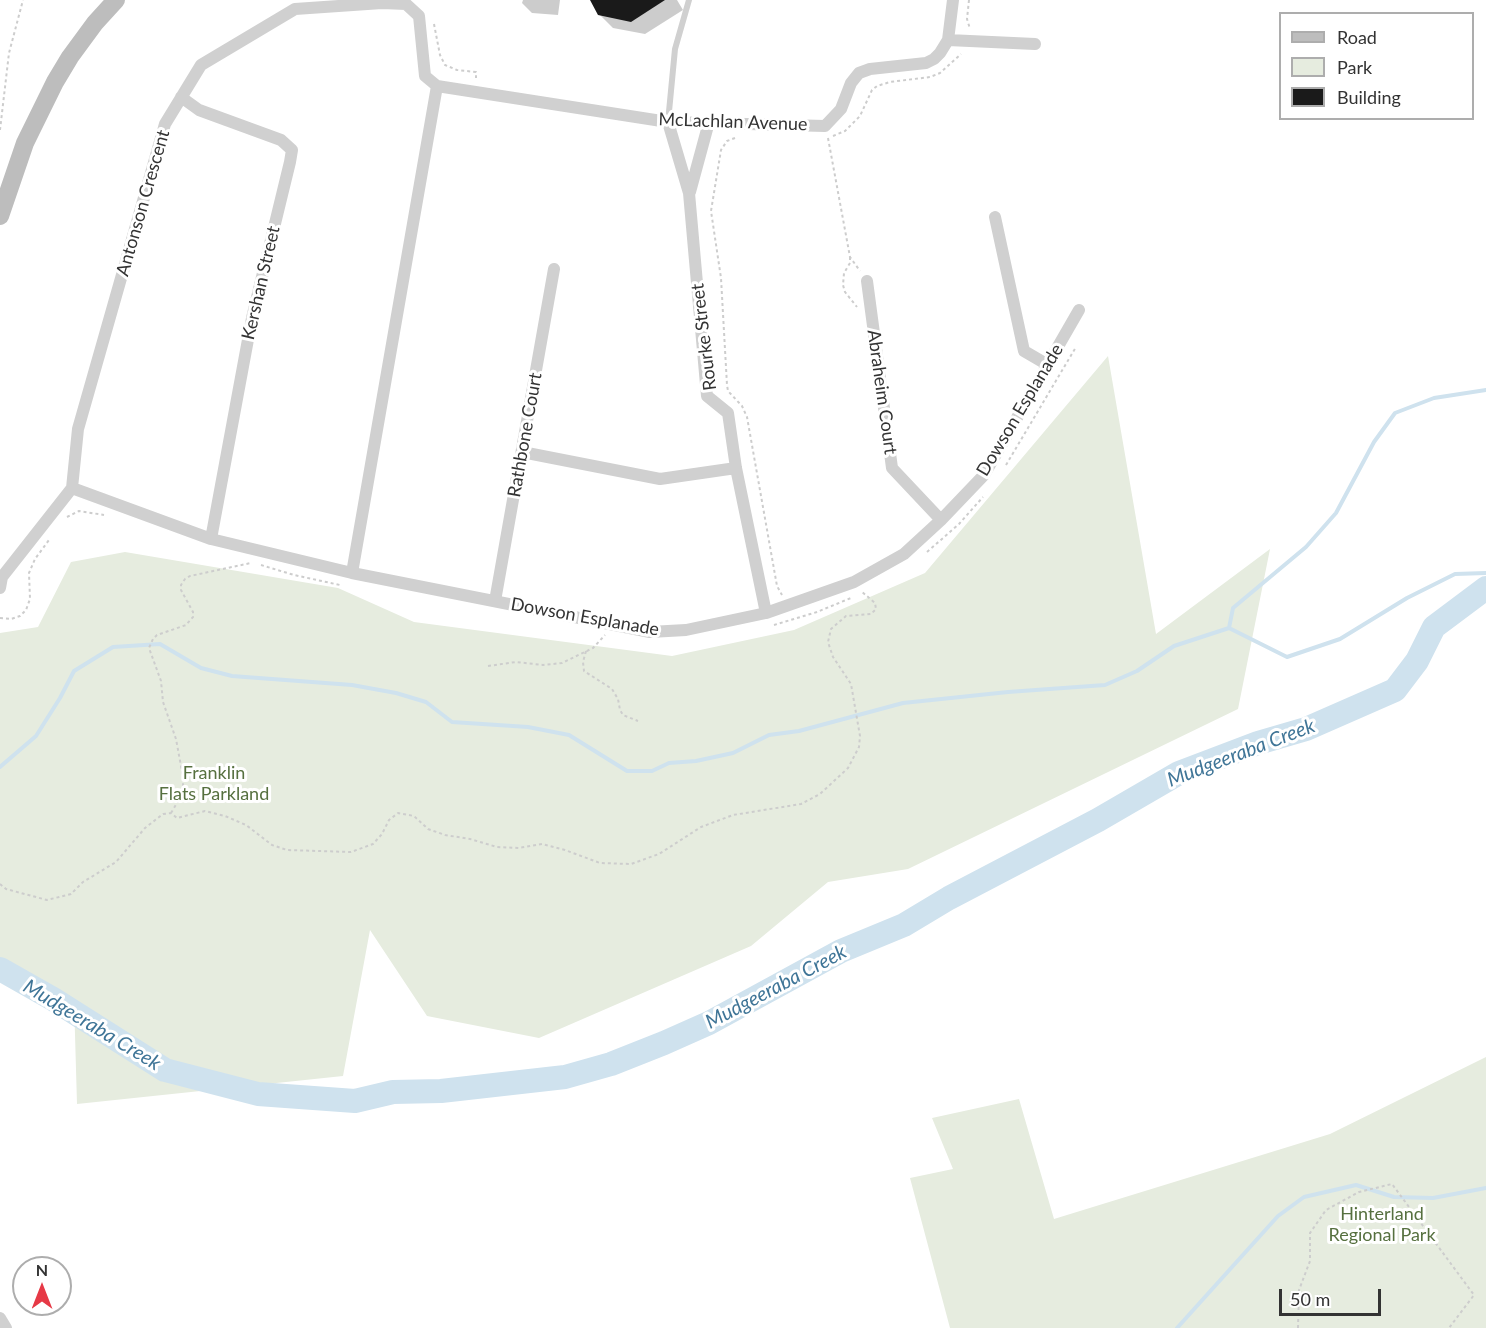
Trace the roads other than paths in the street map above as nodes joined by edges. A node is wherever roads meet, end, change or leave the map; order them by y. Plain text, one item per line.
1 (116, 0) edge
2 (690, 0) edge
3 (953, 0) edge
4 (948, 40) junction
5 (1035, 44) dead end
6 (437, 86) junction
7 (181, 98) junction
8 (668, 122) junction
9 (709, 122) junction
10 (689, 193) junction
11 (0, 216) edge
12 (995, 217) dead end
13 (554, 269) dead end
14 (867, 281) road end
15 (1079, 310) dead end
16 (1048, 365) junction
17 (522, 452) junction
18 (736, 468) junction
19 (72, 488) junction
20 (941, 520) junction
21 (211, 539) junction
22 (351, 573) junction
23 (0, 588) edge
24 (495, 601) junction
25 (766, 613) junction
26 (0, 1318) edge
27 (6, 1328) edge

1 - 11 main road
2 - 8 lane
3 - 4 street
4 - 5 street
4 - 9 street, McLachlan Avenue
6 - 7 street, Antonson Crescent
6 - 8 street, McLachlan Avenue
6 - 22 street
7 - 19 street, Antonson Crescent
7 - 21 street, Kershan Street
8 - 9 street, McLachlan Avenue
8 - 10 street, Rourke Street
9 - 10 street, Rourke Street
10 - 18 street, Rourke Street
12 - 16 street
13 - 17 street, Rathbone Court
14 - 20 street, Abraheim Court
15 - 16 street, Dowson Esplanade
16 - 20 street, Dowson Esplanade
17 - 18 street
17 - 24 street, Rathbone Court
18 - 25 street, Rourke Street
19 - 21 street, Dowson Esplanade
19 - 23 street
20 - 25 street, Dowson Esplanade
21 - 22 street, Dowson Esplanade
22 - 24 street, Dowson Esplanade
24 - 25 street, Dowson Esplanade
26 - 27 street

